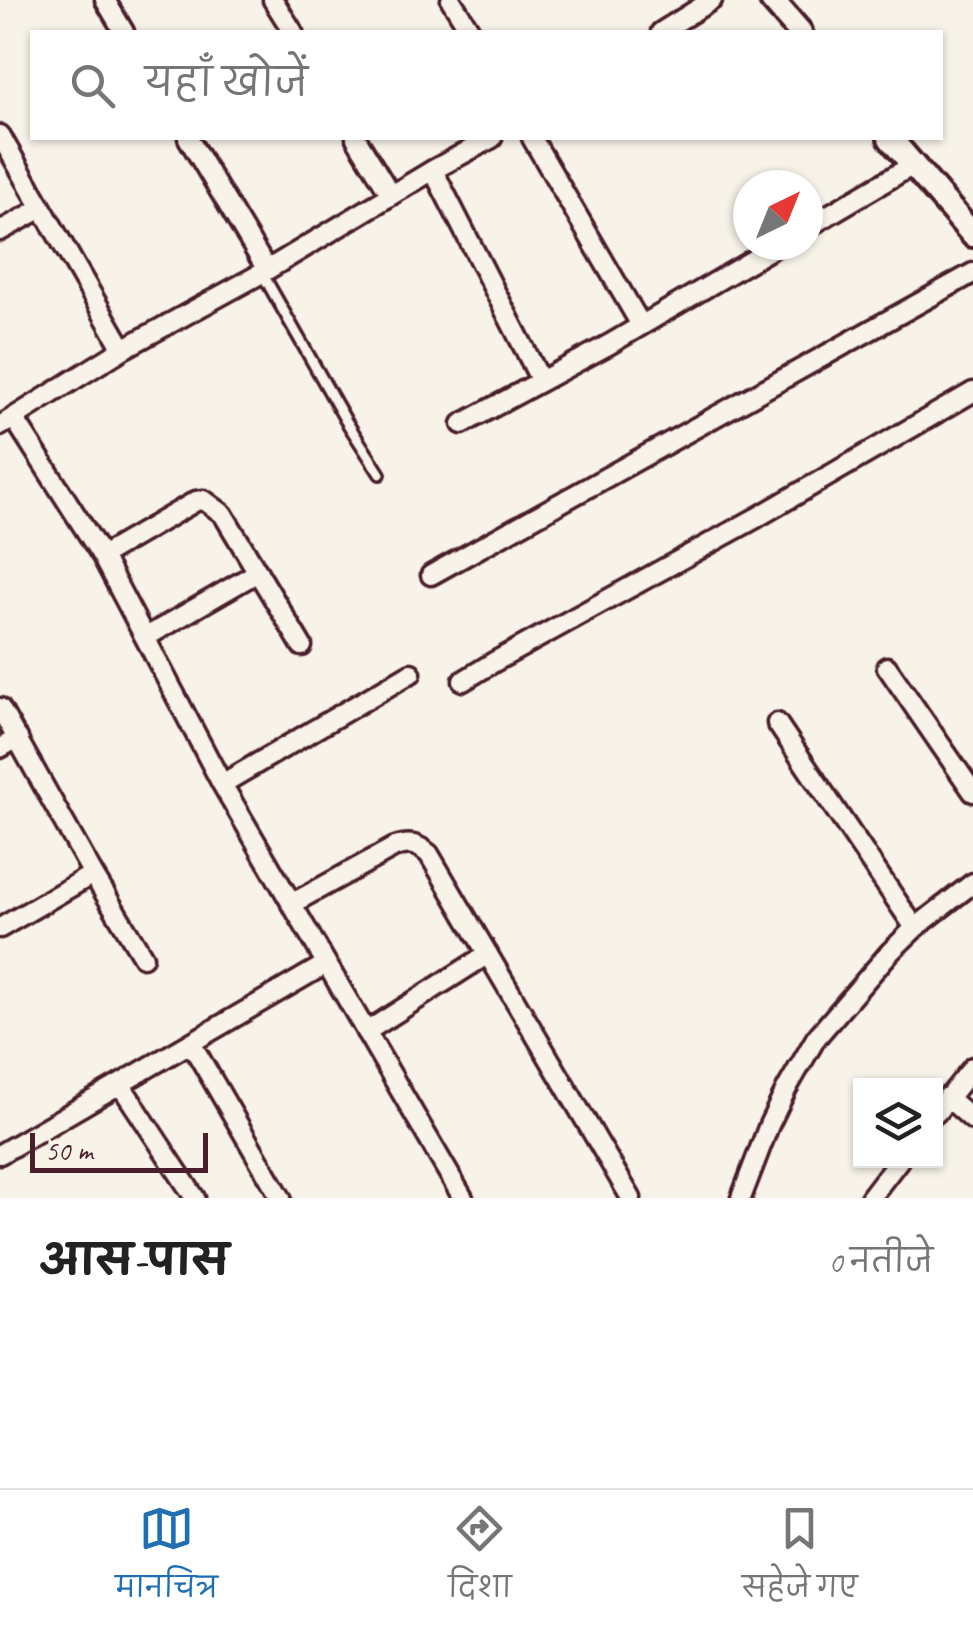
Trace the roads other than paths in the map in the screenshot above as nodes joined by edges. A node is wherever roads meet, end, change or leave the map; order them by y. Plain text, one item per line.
1 (104, 0) edge
2 (274, 0) edge
3 (452, 0) edge
4 (712, 0) edge
5 (772, 0) edge
6 (123, 30) edge
7 (292, 30) edge
8 (469, 30) edge
9 (664, 30) edge
10 (798, 30) edge
11 (0, 135) edge
12 (189, 140) edge
13 (357, 140) edge
14 (488, 140) edge
15 (533, 140) edge
16 (892, 140) edge
17 (913, 165) junction
18 (433, 170) junction
19 (391, 195) junction
20 (42, 208) junction
21 (823, 218) edge
22 (0, 231) edge
23 (973, 236) edge
24 (753, 260) edge
25 (264, 272) junction
26 (973, 273) edge
27 (642, 326) junction
28 (123, 349) junction
29 (540, 382) junction
30 (973, 392) edge
31 (7, 422) edge
32 (462, 424) dead end
33 (380, 474) dead end
34 (102, 556) junction
35 (258, 572) junction
36 (430, 574) dead end
37 (146, 636) junction
38 (302, 646) dead end
39 (886, 666) dead end
40 (410, 673) dead end
41 (463, 681) dead end
42 (0, 708) edge
43 (777, 723) dead end
44 (18, 738) junction
45 (0, 748) edge
46 (222, 784) junction
47 (973, 792) edge
48 (92, 874) junction
49 (973, 884) edge
50 (290, 904) junction
51 (0, 928) edge
52 (915, 928) junction
53 (488, 954) junction
54 (143, 958) dead end
55 (326, 964) junction
56 (366, 1032) junction
57 (191, 1043) junction
58 (973, 1068) edge
59 (120, 1084) junction
60 (943, 1103) edge
61 (943, 1106) edge
62 (973, 1120) edge
63 (0, 1154) edge
64 (893, 1168) edge
65 (195, 1198) edge
66 (281, 1198) edge
67 (463, 1198) edge
68 (631, 1198) edge
69 (741, 1198) edge
70 (870, 1198) edge

1 - 6 street
2 - 7 street
3 - 8 street
4 - 9 street
5 - 10 street
11 - 20 street
12 - 25 street
13 - 19 street
14 - 18 street
15 - 27 street
16 - 17 street
17 - 21 street
17 - 23 street
18 - 19 street
18 - 29 street
19 - 25 street
20 - 22 street
20 - 28 street
24 - 27 street
25 - 28 street
25 - 33 lane
26 - 36 street
27 - 29 street
28 - 31 street
29 - 32 street
30 - 41 street
31 - 34 street
34 - 35 street
34 - 37 street
35 - 37 street
35 - 38 street
37 - 46 street
39 - 47 street
40 - 46 street
42 - 44 street
43 - 52 street
44 - 45 street
44 - 48 street
46 - 50 street
48 - 51 street
48 - 54 street
49 - 52 street
50 - 53 street
50 - 55 street
52 - 69 street
53 - 56 street
53 - 68 street
55 - 56 street
55 - 57 street
56 - 67 street
57 - 59 street
57 - 66 street
58 - 60 street
59 - 63 street
59 - 65 street
61 - 62 street
64 - 70 street

